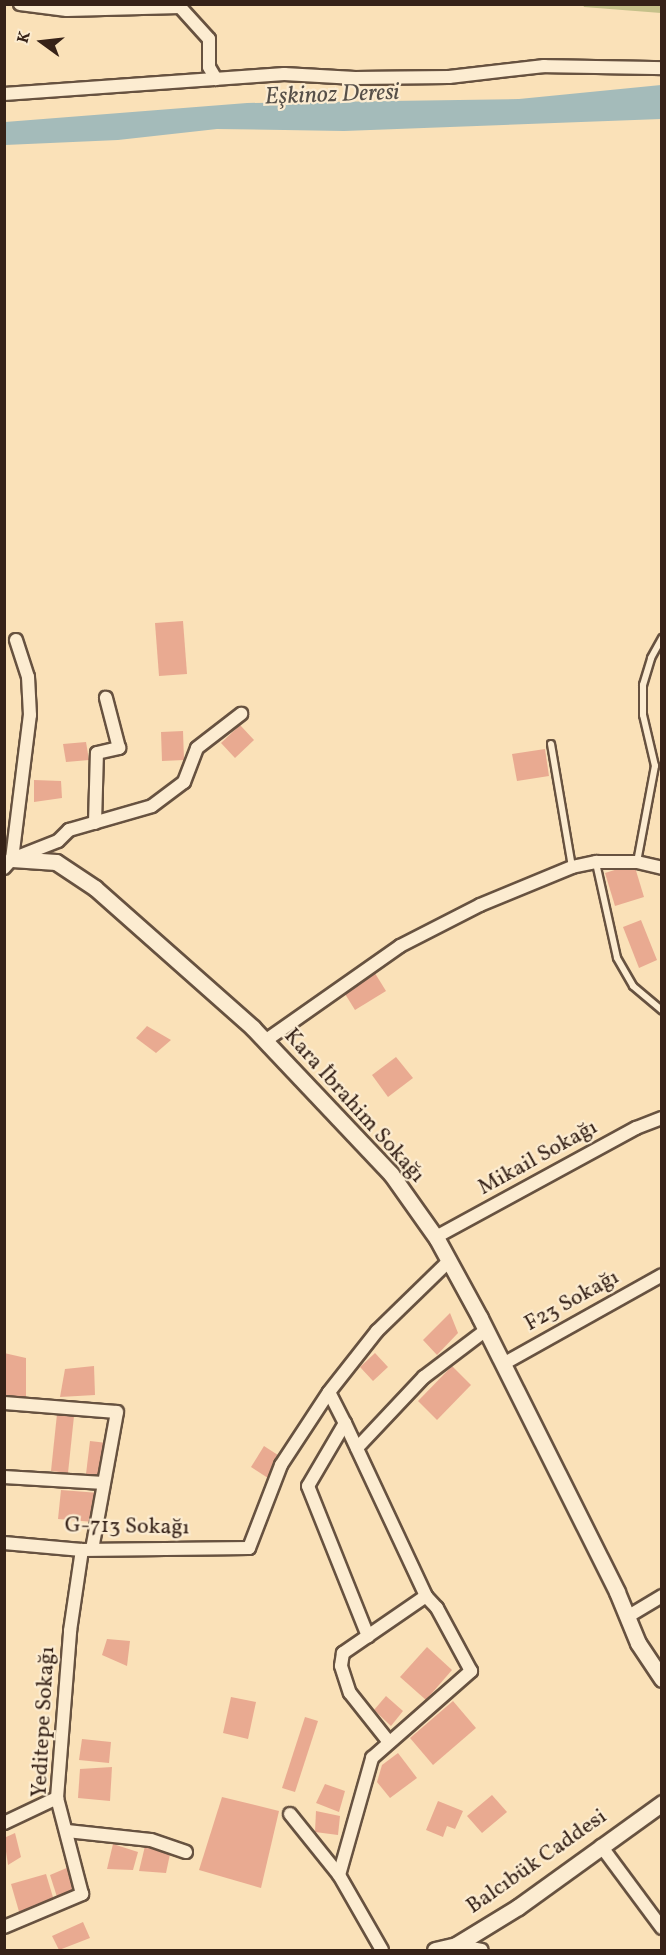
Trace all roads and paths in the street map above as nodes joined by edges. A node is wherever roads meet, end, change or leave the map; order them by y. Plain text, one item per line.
1 (20, 4) edge
2 (662, 68) edge
3 (216, 80) junction
4 (4, 94) edge
5 (662, 638) edge
6 (16, 640) dead end
7 (106, 698) dead end
8 (241, 714) dead end
9 (551, 744) dead end
10 (659, 756) edge
11 (95, 823) junction
12 (7, 862) edge
13 (596, 862) junction
14 (637, 862) junction
15 (572, 867) junction
16 (662, 868) edge
17 (662, 1010) edge
18 (265, 1041) junction
19 (662, 1119) edge
20 (436, 1237) junction
21 (449, 1261) junction
22 (662, 1275) edge
23 (486, 1330) junction
24 (503, 1364) junction
25 (329, 1392) junction
26 (4, 1403) edge
27 (345, 1423) junction
28 (357, 1448) junction
29 (4, 1477) edge
30 (104, 1483) junction
31 (4, 1543) edge
32 (87, 1550) junction
33 (426, 1596) junction
34 (662, 1596) edge
35 (627, 1617) junction
36 (368, 1636) junction
37 (662, 1679) edge
38 (388, 1741) junction
39 (57, 1798) junction
40 (662, 1803) edge
41 (290, 1814) dead end
42 (4, 1823) edge
43 (67, 1831) junction
44 (601, 1846) junction
45 (186, 1852) dead end
46 (339, 1875) junction
47 (4, 1927) edge
48 (662, 1928) edge
49 (456, 1945) junction
50 (382, 1950) edge
51 (435, 1950) edge
52 (482, 1950) edge

1 - 3 street
2 - 3 street
3 - 4 street
5 - 10 lane
6 - 12 street
7 - 11 street
8 - 11 street
9 - 15 lane
10 - 14 lane
11 - 12 street
12 - 18 street, Kara İbrahim Sokağı
13 - 14 street
13 - 15 street
13 - 17 lane
14 - 16 street
15 - 18 street
18 - 20 street, Kara İbrahim Sokağı
19 - 20 street, Mikail Sokağı
20 - 21 street, Kara İbrahim Sokağı
21 - 23 street, Kara İbrahim Sokağı
21 - 25 street
22 - 24 street, F23 Sokağı
23 - 24 street, Kara İbrahim Sokağı
23 - 28 street
24 - 35 street, Kara İbrahim Sokağı
25 - 27 street
25 - 32 street, G-713 Sokağı
26 - 30 street, Yeditepe Sokağı
27 - 28 street
27 - 36 street
28 - 33 street
29 - 30 street
30 - 32 street, Yeditepe Sokağı
31 - 32 street, G-713 Sokağı
32 - 39 street, Yeditepe Sokağı
33 - 36 street
33 - 38 street
34 - 35 street
35 - 37 street, Kara İbrahim Sokağı
36 - 38 street
38 - 46 street
39 - 42 street
39 - 43 street, Yeditepe Sokağı
40 - 44 street, Balcıbük Caddesi
41 - 46 street
43 - 45 street
43 - 47 street, Yeditepe Sokağı
44 - 48 street
44 - 49 street, Balcıbük Caddesi
46 - 50 street
49 - 51 street, Balcıbük Caddesi
49 - 52 street

